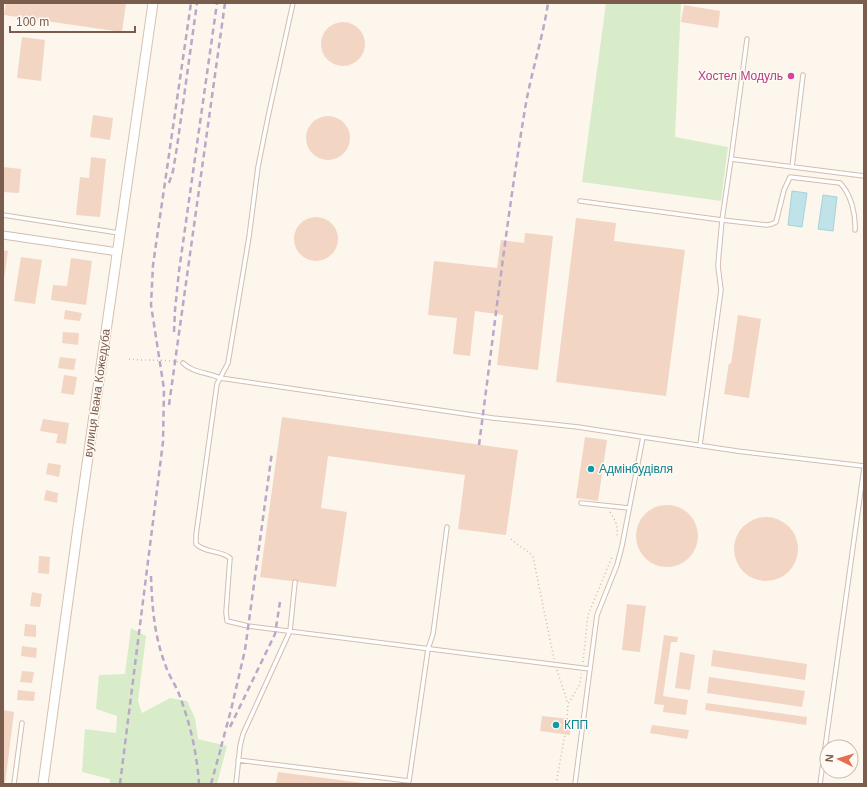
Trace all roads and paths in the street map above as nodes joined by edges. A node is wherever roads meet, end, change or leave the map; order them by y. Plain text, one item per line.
1 (153, 3) edge
2 (293, 3) edge
3 (747, 39) dead end
4 (803, 75) dead end
5 (731, 158) junction
6 (792, 167) junction
7 (864, 176) edge
8 (580, 201) dead end
9 (3, 216) edge
10 (722, 220) junction
11 (855, 230) dead end
12 (120, 234) junction
13 (3, 235) edge
14 (118, 252) junction
15 (129, 359) dead end
16 (183, 363) joint
17 (220, 378) junction
18 (643, 437) junction
19 (700, 445) junction
20 (864, 467) edge
21 (581, 503) dead end
22 (629, 508) junction
23 (447, 527) dead end
24 (511, 538) dead end
25 (295, 582) dead end
26 (290, 631) junction
27 (428, 649) junction
28 (556, 666) junction
29 (590, 669) junction
30 (568, 704) dead end
31 (22, 723) dead end
32 (565, 734) dead end
33 (238, 760) junction
34 (14, 784) edge
35 (43, 784) edge
36 (236, 784) edge
37 (557, 784) edge
38 (575, 784) edge
39 (820, 784) edge

1 - 12 street, вулиця Івана Кожедуба
2 - 17 lane
3 - 5 lane
4 - 6 lane
5 - 6 lane
5 - 10 lane
6 - 7 lane
8 - 10 lane
9 - 12 lane
10 - 11 lane
10 - 19 lane
12 - 14 street, вулиця Івана Кожедуба
13 - 14 street
14 - 35 street, вулиця Івана Кожедуба
15 - 16 path
16 - 17 lane
17 - 18 lane
17 - 26 lane
18 - 19 lane
18 - 22 lane
19 - 20 lane
20 - 39 lane
21 - 22 lane
22 - 29 lane
23 - 27 lane
24 - 28 path
25 - 26 lane
26 - 27 lane
26 - 33 lane
27 - 28 lane
27 - 33 lane
28 - 29 lane
28 - 30 path
29 - 38 lane
31 - 34 lane
32 - 37 path
33 - 36 lane

